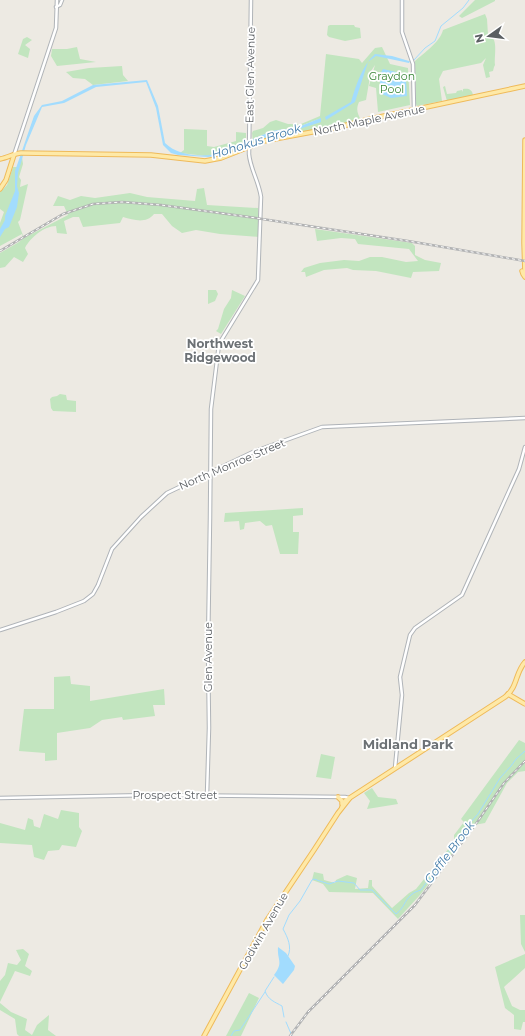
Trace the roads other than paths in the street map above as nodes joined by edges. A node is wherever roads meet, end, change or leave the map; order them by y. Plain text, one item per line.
1 (57, 0) edge
2 (62, 0) edge
3 (251, 0) edge
4 (402, 0) edge
5 (56, 7) junction
6 (525, 86) edge
7 (414, 109) junction
8 (525, 140) edge
9 (249, 145) junction
10 (14, 155) junction
11 (0, 159) edge
12 (0, 189) edge
13 (524, 250) edge
14 (525, 273) edge
15 (525, 277) edge
16 (525, 418) edge
17 (525, 447) edge
18 (210, 473) junction
19 (0, 630) edge
20 (525, 663) edge
21 (515, 685) junction
22 (508, 694) junction
23 (512, 697) junction
24 (499, 701) junction
25 (520, 701) junction
26 (525, 704) edge
27 (395, 769) junction
28 (207, 795) junction
29 (338, 797) junction
30 (0, 798) edge
31 (350, 799) junction
32 (342, 807) junction
33 (204, 1036) edge

1 - 5 street
2 - 5 street
3 - 9 street, East Glen Avenue
4 - 7 street
5 - 10 street
6 - 7 main road, North Maple Avenue
7 - 9 main road, North Maple Avenue
8 - 13 main road
9 - 10 main road, North Maple Avenue
9 - 18 street, East Glen Avenue
10 - 11 main road, North Maple Avenue
10 - 12 main road
13 - 14 main road
13 - 15 main road
16 - 18 street, North Monroe Street
17 - 27 street
18 - 19 street, North Monroe Street
18 - 28 street, Glen Avenue
20 - 21 main road, Godwin Avenue
21 - 22 main road, Godwin Avenue
21 - 25 main road
22 - 23 main road
22 - 24 main road, Godwin Avenue
23 - 24 main road
23 - 25 main road
24 - 27 main road, Godwin Avenue
25 - 26 main road
27 - 31 main road, Godwin Avenue
28 - 29 street, Prospect Street
28 - 30 street, Prospect Street
29 - 31 street, Prospect Street
29 - 32 main road
31 - 32 main road, Godwin Avenue
32 - 33 main road, Godwin Avenue

